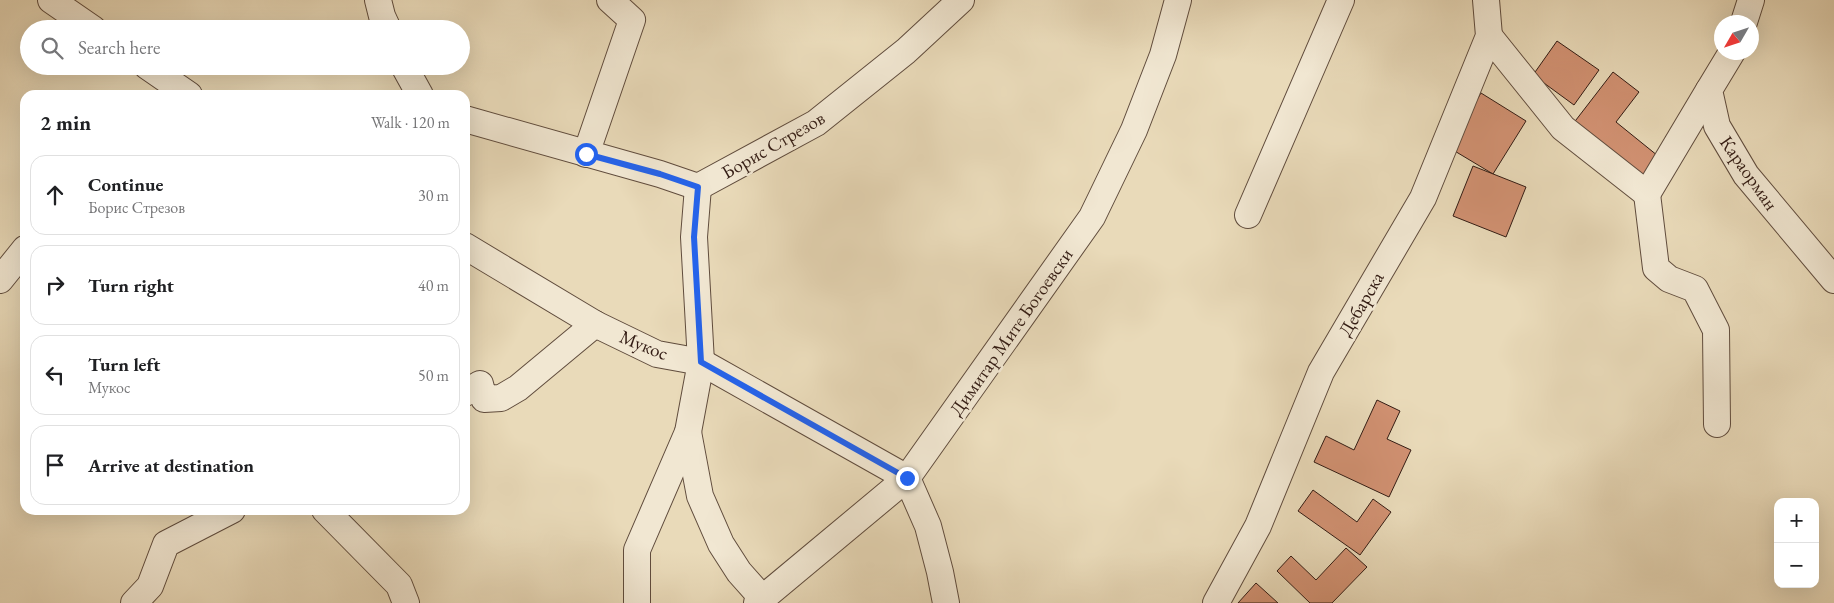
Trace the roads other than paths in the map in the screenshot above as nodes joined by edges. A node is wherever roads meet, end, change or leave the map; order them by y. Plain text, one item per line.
1 (51, 0) edge
2 (378, 0) edge
3 (610, 0) edge
4 (961, 0) edge
5 (1178, 0) edge
6 (1341, 0) edge
7 (1486, 0) edge
8 (1751, 0) edge
9 (1746, 15) edge
10 (80, 20) edge
11 (384, 20) edge
12 (1489, 36) junction
13 (1727, 60) edge
14 (156, 75) edge
15 (409, 75) edge
16 (171, 90) edge
17 (417, 90) edge
18 (1709, 90) junction
19 (470, 120) edge
20 (586, 154) junction
21 (698, 187) junction
22 (1647, 194) junction
23 (1248, 215) dead end
24 (470, 249) edge
25 (14, 250) edge
26 (0, 280) edge
27 (1834, 280) edge
28 (595, 324) junction
29 (701, 362) junction
30 (470, 383) edge
31 (1717, 424) dead end
32 (688, 432) junction
33 (907, 478) junction
34 (222, 515) edge
35 (331, 515) edge
36 (147, 597) edge
37 (760, 601) edge
38 (406, 603) edge
39 (637, 603) edge
40 (946, 603) edge
41 (1216, 603) edge

1 - 10 street
2 - 11 street
3 - 20 street
4 - 21 street, Борис Стрезов
5 - 33 street, Димитар Мите Богоевски
6 - 23 street
7 - 12 street, Дебарска
8 - 9 street
12 - 22 street
12 - 41 street, Дебарска
13 - 18 street
14 - 16 street
15 - 17 street
18 - 22 street
18 - 27 street, Караорман
19 - 20 street, Борис Стрезов
20 - 21 street, Борис Стрезов
21 - 29 street
22 - 31 street
24 - 28 street, Мукос
25 - 26 street
28 - 29 street, Мукос
28 - 30 street
29 - 32 street
29 - 33 street, Мукос
32 - 37 street
32 - 39 street
33 - 37 street, Димитар Мите Богоевски
33 - 40 street
34 - 36 street
35 - 38 street

